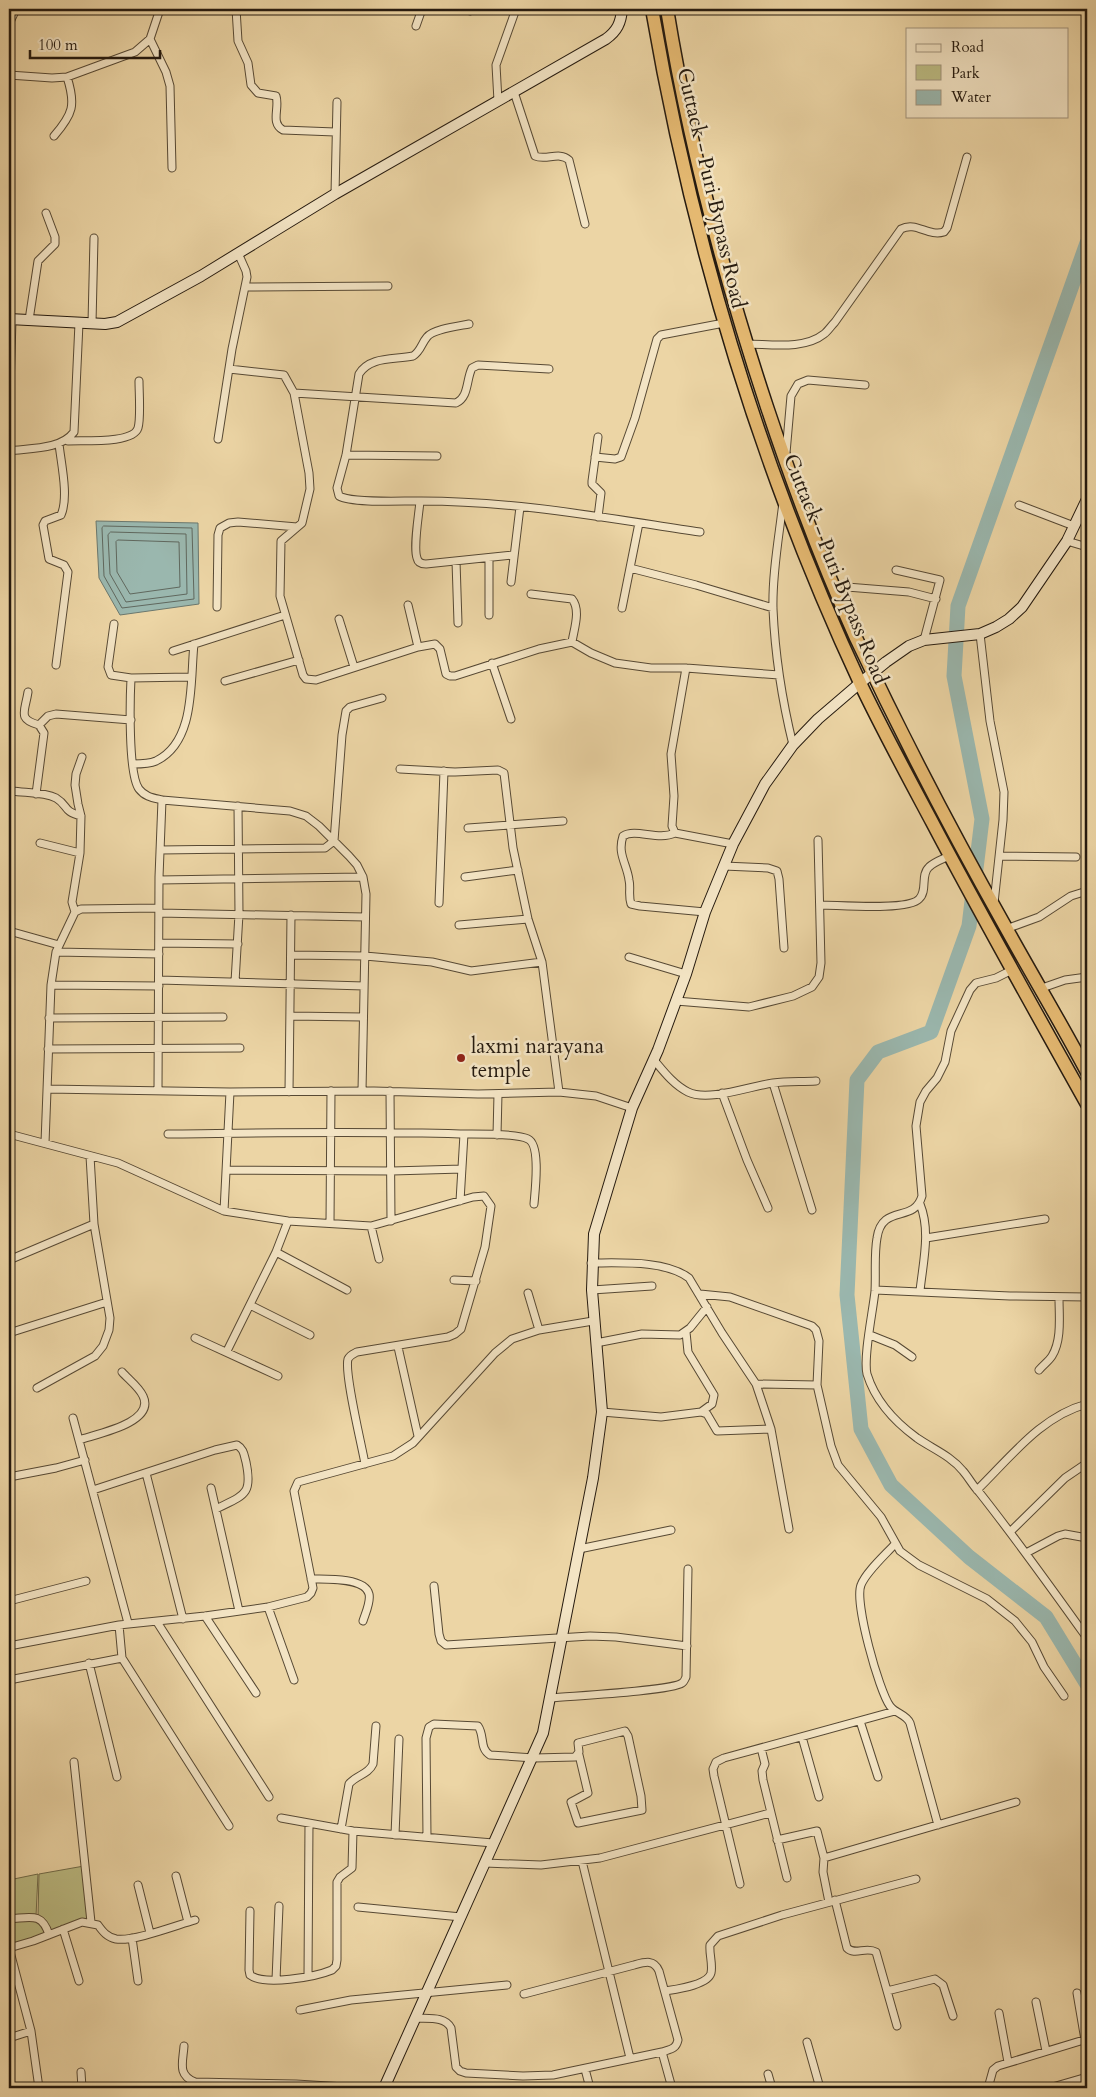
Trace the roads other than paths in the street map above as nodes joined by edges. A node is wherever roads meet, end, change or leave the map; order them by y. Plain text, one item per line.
1 (16, 9) edge
2 (160, 9) edge
3 (236, 9) edge
4 (422, 9) edge
5 (516, 9) edge
6 (622, 9) edge
7 (652, 9) edge
8 (667, 9) edge
9 (9, 24) edge
10 (416, 26) dead end
11 (150, 39) junction
12 (9, 75) edge
13 (68, 77) junction
14 (514, 92) junction
15 (498, 101) junction
16 (337, 102) dead end
17 (335, 132) junction
18 (54, 136) dead end
19 (967, 156) dead end
20 (172, 168) dead end
21 (335, 194) junction
22 (46, 213) dead end
23 (585, 224) dead end
24 (94, 238) dead end
25 (238, 253) junction
26 (388, 286) dead end
27 (245, 287) junction
28 (10, 319) edge
29 (30, 320) junction
30 (79, 322) junction
31 (92, 323) junction
32 (724, 323) junction
33 (469, 324) dead end
34 (747, 344) junction
35 (229, 369) junction
36 (549, 369) dead end
37 (139, 381) dead end
38 (865, 385) dead end
39 (294, 393) junction
40 (354, 398) junction
41 (9, 425) edge
42 (598, 437) dead end
43 (218, 439) dead end
44 (68, 440) junction
45 (59, 444) junction
46 (9, 451) edge
47 (346, 455) junction
48 (437, 456) dead end
49 (598, 457) junction
50 (785, 461) junction
51 (783, 499) junction
52 (1087, 499) edge
53 (420, 501) junction
54 (1019, 505) dead end
55 (520, 507) junction
56 (598, 517) junction
57 (639, 523) junction
58 (1074, 526) junction
59 (298, 527) junction
60 (700, 532) dead end
61 (1066, 541) junction
62 (1087, 547) edge
63 (513, 555) junction
64 (489, 558) junction
65 (456, 561) junction
66 (630, 568) junction
67 (896, 570) dead end
68 (511, 582) dead end
69 (847, 587) dead end
70 (531, 594) dead end
71 (936, 599) junction
72 (408, 606) dead end
73 (217, 607) dead end
74 (622, 608) dead end
75 (773, 608) junction
76 (285, 615) junction
77 (488, 615) dead end
78 (339, 618) dead end
79 (458, 623) dead end
80 (114, 624) dead end
81 (977, 634) junction
82 (929, 640) junction
83 (572, 642) junction
84 (194, 644) junction
85 (418, 647) junction
86 (173, 651) dead end
87 (299, 660) junction
88 (492, 663) junction
89 (56, 665) dead end
90 (354, 667) junction
91 (686, 668) junction
92 (873, 672) junction
93 (779, 675) junction
94 (190, 677) junction
95 (131, 678) junction
96 (225, 681) dead end
97 (860, 683) junction
98 (28, 692) dead end
99 (382, 698) dead end
100 (511, 719) dead end
101 (131, 720) junction
102 (39, 725) junction
103 (794, 744) junction
104 (82, 757) dead end
105 (133, 764) junction
106 (400, 769) dead end
107 (444, 771) junction
108 (9, 792) edge
109 (36, 794) junction
110 (162, 800) junction
111 (238, 806) junction
112 (82, 816) junction
113 (563, 822) dead end
114 (511, 826) junction
115 (468, 828) dead end
116 (675, 833) junction
117 (818, 840) dead end
118 (334, 841) junction
119 (40, 843) dead end
120 (732, 844) junction
121 (238, 849) junction
122 (160, 850) junction
123 (80, 854) junction
124 (949, 856) junction
125 (1000, 856) junction
126 (1076, 857) dead end
127 (724, 866) junction
128 (518, 870) junction
129 (363, 877) junction
130 (465, 877) dead end
131 (159, 880) junction
132 (238, 881) junction
133 (1087, 891) edge
134 (439, 903) dead end
135 (821, 905) junction
136 (994, 906) junction
137 (159, 911) junction
138 (76, 912) junction
139 (705, 912) junction
140 (238, 914) junction
141 (291, 915) junction
142 (365, 917) junction
143 (528, 919) junction
144 (459, 925) dead end
145 (1006, 929) junction
146 (9, 931) edge
147 (159, 943) junction
148 (238, 944) junction
149 (57, 948) junction
150 (784, 948) dead end
151 (159, 954) junction
152 (291, 955) junction
153 (365, 956) junction
154 (628, 957) dead end
155 (542, 962) junction
156 (1012, 970) junction
157 (686, 974) junction
158 (1087, 977) edge
159 (235, 982) junction
160 (159, 983) junction
161 (291, 984) junction
162 (51, 985) junction
163 (364, 986) junction
164 (1042, 988) junction
165 (676, 1002) junction
166 (158, 1016) junction
167 (290, 1016) junction
168 (364, 1016) junction
169 (223, 1017) dead end
170 (49, 1018) junction
171 (240, 1048) dead end
172 (48, 1049) junction
173 (158, 1050) junction
174 (653, 1063) junction
175 (1087, 1072) edge
176 (816, 1081) dead end
177 (773, 1083) junction
178 (47, 1089) junction
179 (158, 1091) junction
180 (331, 1091) junction
181 (362, 1091) junction
182 (230, 1092) junction
183 (289, 1092) junction
184 (390, 1092) junction
185 (559, 1092) junction
186 (722, 1093) junction
187 (498, 1094) junction
188 (1087, 1104) edge
189 (633, 1106) junction
190 (331, 1132) junction
191 (392, 1132) junction
192 (228, 1133) junction
193 (9, 1134) edge
194 (168, 1134) dead end
195 (464, 1134) junction
196 (498, 1135) junction
197 (46, 1144) junction
198 (90, 1156) junction
199 (462, 1169) junction
200 (226, 1170) junction
201 (330, 1171) junction
202 (392, 1171) junction
203 (460, 1200) junction
204 (534, 1204) dead end
205 (920, 1204) junction
206 (768, 1208) dead end
207 (812, 1210) dead end
208 (224, 1211) junction
209 (1045, 1219) dead end
210 (288, 1221) junction
211 (391, 1221) junction
212 (330, 1223) junction
213 (94, 1224) junction
214 (371, 1226) junction
215 (926, 1238) junction
216 (276, 1252) junction
217 (379, 1259) dead end
218 (9, 1260) edge
219 (592, 1263) junction
220 (454, 1280) dead end
221 (476, 1281) junction
222 (652, 1286) dead end
223 (347, 1290) dead end
224 (592, 1290) junction
225 (875, 1290) junction
226 (920, 1291) junction
227 (528, 1293) dead end
228 (700, 1294) junction
229 (1087, 1297) edge
230 (1059, 1298) junction
231 (107, 1302) junction
232 (250, 1305) junction
233 (707, 1307) junction
234 (593, 1321) junction
235 (538, 1330) junction
236 (686, 1332) junction
237 (9, 1333) edge
238 (310, 1335) dead end
239 (870, 1335) junction
240 (195, 1338) dead end
241 (596, 1343) junction
242 (398, 1347) junction
243 (227, 1351) junction
244 (912, 1356) dead end
245 (1038, 1370) dead end
246 (122, 1372) dead end
247 (278, 1376) dead end
248 (756, 1384) junction
249 (817, 1385) junction
250 (37, 1388) dead end
251 (1087, 1404) edge
252 (602, 1412) junction
253 (701, 1412) junction
254 (73, 1418) dead end
255 (771, 1429) junction
256 (418, 1436) junction
257 (79, 1440) junction
258 (85, 1460) junction
259 (1087, 1463) edge
260 (365, 1464) junction
261 (146, 1473) junction
262 (9, 1477) edge
263 (211, 1488) dead end
264 (94, 1490) junction
265 (976, 1490) junction
266 (216, 1509) junction
267 (789, 1529) dead end
268 (671, 1530) dead end
269 (1010, 1532) junction
270 (1087, 1538) edge
271 (895, 1544) junction
272 (579, 1549) junction
273 (1026, 1553) junction
274 (688, 1569) dead end
275 (312, 1579) junction
276 (86, 1581) dead end
277 (434, 1586) dead end
278 (9, 1601) edge
279 (268, 1607) junction
280 (239, 1611) junction
281 (205, 1616) junction
282 (183, 1619) junction
283 (363, 1621) dead end
284 (157, 1622) junction
285 (128, 1623) junction
286 (119, 1625) junction
287 (561, 1638) junction
288 (1087, 1638) edge
289 (9, 1646) edge
290 (687, 1646) junction
291 (122, 1658) junction
292 (89, 1663) junction
293 (9, 1680) edge
294 (294, 1680) dead end
295 (256, 1693) dead end
296 (1064, 1696) dead end
297 (551, 1698) junction
298 (895, 1711) junction
299 (860, 1721) junction
300 (376, 1726) dead end
301 (802, 1737) junction
302 (399, 1739) dead end
303 (761, 1748) junction
304 (579, 1755) junction
305 (534, 1758) junction
306 (74, 1762) dead end
307 (117, 1777) dead end
308 (878, 1777) dead end
309 (269, 1797) dead end
310 (819, 1797) dead end
311 (1016, 1802) dead end
312 (770, 1813) junction
313 (281, 1818) dead end
314 (309, 1823) junction
315 (726, 1825) junction
316 (938, 1825) junction
317 (229, 1826) dead end
318 (341, 1829) junction
319 (353, 1831) junction
320 (395, 1834) junction
321 (427, 1837) junction
322 (777, 1840) junction
323 (494, 1843) junction
324 (824, 1858) junction
325 (582, 1861) junction
326 (485, 1863) junction
327 (176, 1876) dead end
328 (787, 1878) dead end
329 (916, 1879) dead end
330 (740, 1884) dead end
331 (138, 1886) dead end
332 (832, 1901) junction
333 (279, 1906) dead end
334 (358, 1907) dead end
335 (250, 1911) dead end
336 (461, 1917) junction
337 (9, 1919) edge
338 (91, 1922) junction
339 (63, 1929) junction
340 (150, 1933) junction
341 (49, 1935) junction
342 (132, 1938) junction
343 (9, 1948) edge
344 (608, 1972) junction
345 (308, 1976) junction
346 (276, 1980) junction
347 (79, 1981) dead end
348 (138, 1981) dead end
349 (507, 1985) dead end
350 (665, 1991) junction
351 (887, 1991) junction
352 (1077, 1993) dead end
353 (426, 1994) junction
354 (524, 1994) dead end
355 (1036, 2002) dead end
356 (300, 2010) dead end
357 (999, 2013) dead end
358 (953, 2016) dead end
359 (415, 2018) junction
360 (897, 2026) dead end
361 (31, 2031) junction
362 (9, 2038) edge
363 (1086, 2040) edge
364 (807, 2042) dead end
365 (184, 2046) dead end
366 (1046, 2051) junction
367 (662, 2052) junction
368 (630, 2058) junction
369 (1008, 2062) junction
370 (585, 2069) junction
371 (81, 2072) dead end
372 (768, 2074) dead end
373 (1087, 2077) edge
374 (296, 2086) edge
375 (39, 2088) edge
376 (82, 2088) edge
377 (361, 2088) edge
378 (384, 2088) edge
379 (590, 2088) edge
380 (672, 2088) edge
381 (772, 2088) edge
382 (820, 2088) edge
383 (988, 2088) edge
384 (1050, 2088) edge

1 - 9 street
2 - 11 street
3 - 17 street
4 - 10 street
5 - 15 street
6 - 14 street
7 - 32 highway, Cuttack - Puri Bypass Road
8 - 34 highway, Cuttack - Puri Bypass Road
11 - 13 street
11 - 20 street
12 - 13 street
13 - 18 street
14 - 15 street
14 - 23 street
15 - 21 street
16 - 17 street
17 - 21 street
19 - 34 street
21 - 25 street
22 - 29 street
24 - 31 street
25 - 27 street
25 - 31 street
26 - 27 street
27 - 35 street
28 - 29 street
28 - 41 street
29 - 30 street
30 - 31 street
30 - 44 street
32 - 49 street
32 - 51 highway, Cuttack - Puri Bypass Road
33 - 40 street
34 - 50 highway, Cuttack - Puri Bypass Road
35 - 39 street
35 - 43 street
36 - 40 street
37 - 44 street
38 - 50 street
39 - 40 street
39 - 59 street
40 - 47 street
42 - 49 street
44 - 45 street
45 - 46 street
45 - 89 street
47 - 48 street
47 - 53 street
49 - 56 street
50 - 92 highway, Cuttack - Puri Bypass Road
51 - 75 street
51 - 97 highway, Cuttack - Puri Bypass Road
52 - 58 street
53 - 55 street
53 - 65 street
54 - 58 street
55 - 56 street
55 - 63 street
56 - 57 street
57 - 60 street
57 - 66 street
58 - 61 street
59 - 73 street
59 - 76 street
61 - 62 street
61 - 81 street
63 - 64 street
63 - 68 street
64 - 65 street
64 - 77 street
65 - 79 street
66 - 74 street
66 - 75 street
67 - 71 street
69 - 71 street
70 - 83 street
71 - 82 street
72 - 85 street
75 - 93 street
76 - 84 street
76 - 87 street
78 - 90 street
80 - 95 street
81 - 82 street
81 - 125 street
82 - 92 street
83 - 88 street
83 - 91 street
84 - 86 street
84 - 94 street
85 - 88 street
85 - 90 street
87 - 90 street
87 - 96 street
88 - 100 street
91 - 93 street
91 - 116 street
92 - 97 street
92 - 136 highway, Cuttack - Puri Bypass Road
93 - 103 street
94 - 95 street
94 - 105 street
95 - 101 street
97 - 103 street
97 - 124 highway, Cuttack - Puri Bypass Road
98 - 102 street
99 - 118 street
101 - 102 street
101 - 105 street
102 - 109 street
103 - 120 street
104 - 112 street
105 - 110 street
106 - 107 street
107 - 114 street
107 - 134 street
108 - 109 street
109 - 112 street
110 - 111 street
110 - 122 street
111 - 118 street
111 - 121 street
112 - 123 street
113 - 114 street
114 - 115 street
114 - 128 street
116 - 120 street
116 - 139 street
117 - 135 street
118 - 121 street
118 - 129 street
119 - 123 street
120 - 127 street
121 - 122 street
121 - 132 street
122 - 131 street
123 - 138 street
124 - 135 street
124 - 156 highway, Cuttack - Puri Bypass Road
125 - 126 street
125 - 136 street
127 - 139 street
127 - 150 street
128 - 130 street
128 - 143 street
129 - 132 street
129 - 142 street
131 - 132 street
131 - 137 street
132 - 140 street
133 - 145 street
135 - 165 street
136 - 145 highway, Cuttack - Puri Bypass Road
137 - 138 street
137 - 140 street
137 - 147 street
138 - 149 street
139 - 157 street
140 - 141 street
140 - 148 street
141 - 142 street
141 - 152 street
142 - 153 street
143 - 144 street
143 - 155 street
145 - 164 highway, Cuttack - Puri Bypass Road
146 - 149 street
147 - 148 street
147 - 151 street
148 - 159 street
149 - 151 street
149 - 162 street
151 - 160 street
152 - 153 street
152 - 161 street
153 - 155 street
153 - 163 street
154 - 157 street
155 - 185 street
156 - 188 highway, Cuttack - Puri Bypass Road
156 - 205 street
157 - 165 street
158 - 164 street
159 - 160 street
159 - 161 street
160 - 162 street
160 - 166 street
161 - 163 street
161 - 167 street
162 - 170 street
163 - 168 street
164 - 175 highway, Cuttack - Puri Bypass Road
165 - 174 street
166 - 169 street
166 - 170 street
166 - 173 street
167 - 168 street
167 - 183 street
168 - 181 street
170 - 172 street
171 - 173 street
172 - 173 street
172 - 178 street
173 - 179 street
174 - 186 street
174 - 189 street
176 - 177 street
177 - 186 street
177 - 207 street
178 - 179 street
178 - 197 street
179 - 182 street
180 - 181 street
180 - 183 street
180 - 190 street
181 - 184 street
182 - 183 street
182 - 192 street
184 - 187 street
184 - 191 street
185 - 187 street
185 - 189 street
186 - 206 street
187 - 196 street
189 - 219 street
190 - 191 street
190 - 192 street
190 - 201 street
191 - 195 street
191 - 202 street
192 - 194 street
192 - 200 street
193 - 197 street
195 - 196 street
195 - 199 street
196 - 204 street
197 - 198 street
198 - 208 street
198 - 213 street
199 - 202 street
199 - 203 street
200 - 201 street
200 - 208 street
201 - 202 street
201 - 212 street
202 - 211 street
203 - 211 street
203 - 221 street
205 - 215 street
205 - 225 street
208 - 210 street
209 - 215 street
210 - 212 street
210 - 216 street
211 - 214 street
212 - 214 street
213 - 218 street
213 - 231 street
214 - 217 street
215 - 226 street
216 - 223 street
216 - 232 street
219 - 224 street
219 - 228 street
220 - 221 street
221 - 242 street
222 - 224 street
224 - 234 street
225 - 226 street
225 - 239 street
226 - 230 street
227 - 235 street
228 - 233 street
228 - 249 street
229 - 230 street
230 - 245 street
231 - 237 street
231 - 250 street
232 - 238 street
232 - 243 street
233 - 236 street
233 - 248 street
234 - 235 street
234 - 241 street
235 - 256 street
236 - 241 street
236 - 253 street
239 - 244 street
239 - 265 street
240 - 243 street
241 - 252 street
242 - 256 street
242 - 260 street
243 - 247 street
246 - 257 street
248 - 249 street
248 - 255 street
249 - 271 street
251 - 265 street
252 - 253 street
252 - 272 street
253 - 255 street
254 - 257 street
255 - 267 street
256 - 260 street
257 - 258 street
258 - 262 street
258 - 264 street
259 - 269 street
260 - 275 street
261 - 264 street
261 - 266 street
261 - 282 street
263 - 266 street
264 - 285 street
265 - 269 street
266 - 280 street
268 - 272 street
269 - 273 street
270 - 273 street
271 - 296 street
271 - 298 street
272 - 287 street
273 - 288 street
274 - 290 street
275 - 279 street
275 - 283 street
276 - 278 street
277 - 287 street
279 - 280 street
279 - 294 street
280 - 281 street
281 - 282 street
281 - 295 street
282 - 284 street
284 - 285 street
284 - 309 street
285 - 286 street
286 - 289 street
286 - 291 street
287 - 290 street
287 - 297 street
290 - 297 street
291 - 292 street
291 - 317 street
292 - 293 street
292 - 307 street
297 - 305 street
298 - 299 street
298 - 316 street
299 - 301 street
299 - 308 street
300 - 318 street
301 - 303 street
301 - 310 street
302 - 320 street
303 - 312 street
303 - 315 street
304 - 304 street
304 - 305 street
305 - 321 street
305 - 323 street
306 - 338 street
311 - 316 street
312 - 315 street
312 - 322 street
313 - 314 street
314 - 318 street
314 - 345 street
315 - 325 street
315 - 330 street
316 - 324 street
318 - 319 street
319 - 320 street
319 - 345 street
320 - 321 street
321 - 323 street
322 - 324 street
322 - 328 street
323 - 326 street
324 - 332 street
325 - 326 street
325 - 344 street
326 - 336 street
327 - 340 street
329 - 332 street
331 - 340 street
332 - 350 street
332 - 351 street
333 - 346 street
334 - 336 street
335 - 346 street
336 - 353 street
337 - 341 street
338 - 339 street
338 - 342 street
339 - 341 street
339 - 347 street
340 - 342 street
341 - 343 street
342 - 348 street
343 - 361 street
344 - 350 street
344 - 354 street
344 - 368 street
345 - 346 street
349 - 353 street
350 - 367 street
351 - 358 street
351 - 360 street
352 - 363 street
353 - 356 street
353 - 359 street
355 - 366 street
357 - 369 street
359 - 370 street
359 - 378 street
361 - 362 street
361 - 375 street
363 - 366 street
364 - 382 street
365 - 374 street
366 - 369 street
367 - 368 street
367 - 380 street
368 - 370 street
369 - 383 street
370 - 379 street
371 - 376 street
372 - 381 street
373 - 384 street
374 - 377 street

